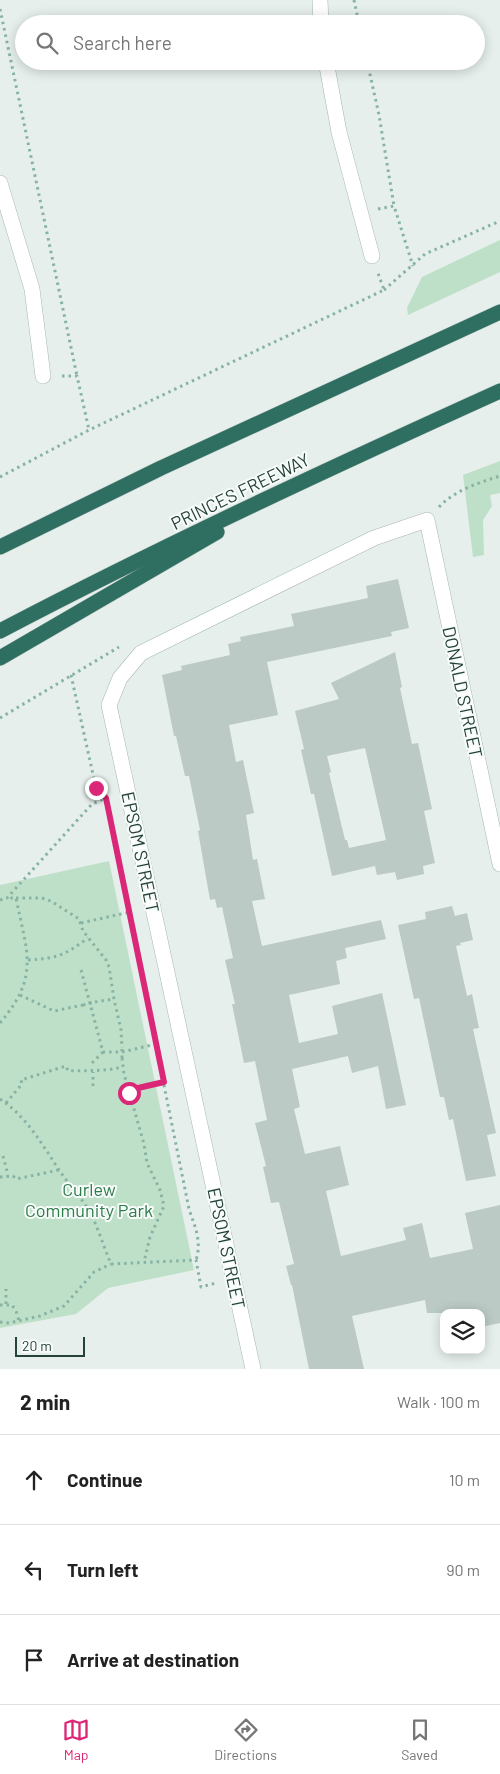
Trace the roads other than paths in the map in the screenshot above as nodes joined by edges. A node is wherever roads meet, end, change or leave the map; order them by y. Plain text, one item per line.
1 (320, 0) edge
2 (321, 15) edge
3 (328, 70) edge
4 (0, 182) edge
5 (372, 256) road end
6 (500, 312) edge
7 (44, 376) road end
8 (500, 391) edge
9 (306, 479) junction
10 (427, 520) joint
11 (0, 548) edge
12 (0, 631) edge
13 (0, 658) edge
14 (500, 864) edge
15 (253, 1369) edge

1 - 2 street
3 - 5 street
4 - 7 street
6 - 11 highway
8 - 9 highway, PRINCES FREEWAY
9 - 12 highway, PRINCES FREEWAY
9 - 13 highway
10 - 14 street, DONALD STREET
10 - 15 street, EPSOM STREET

